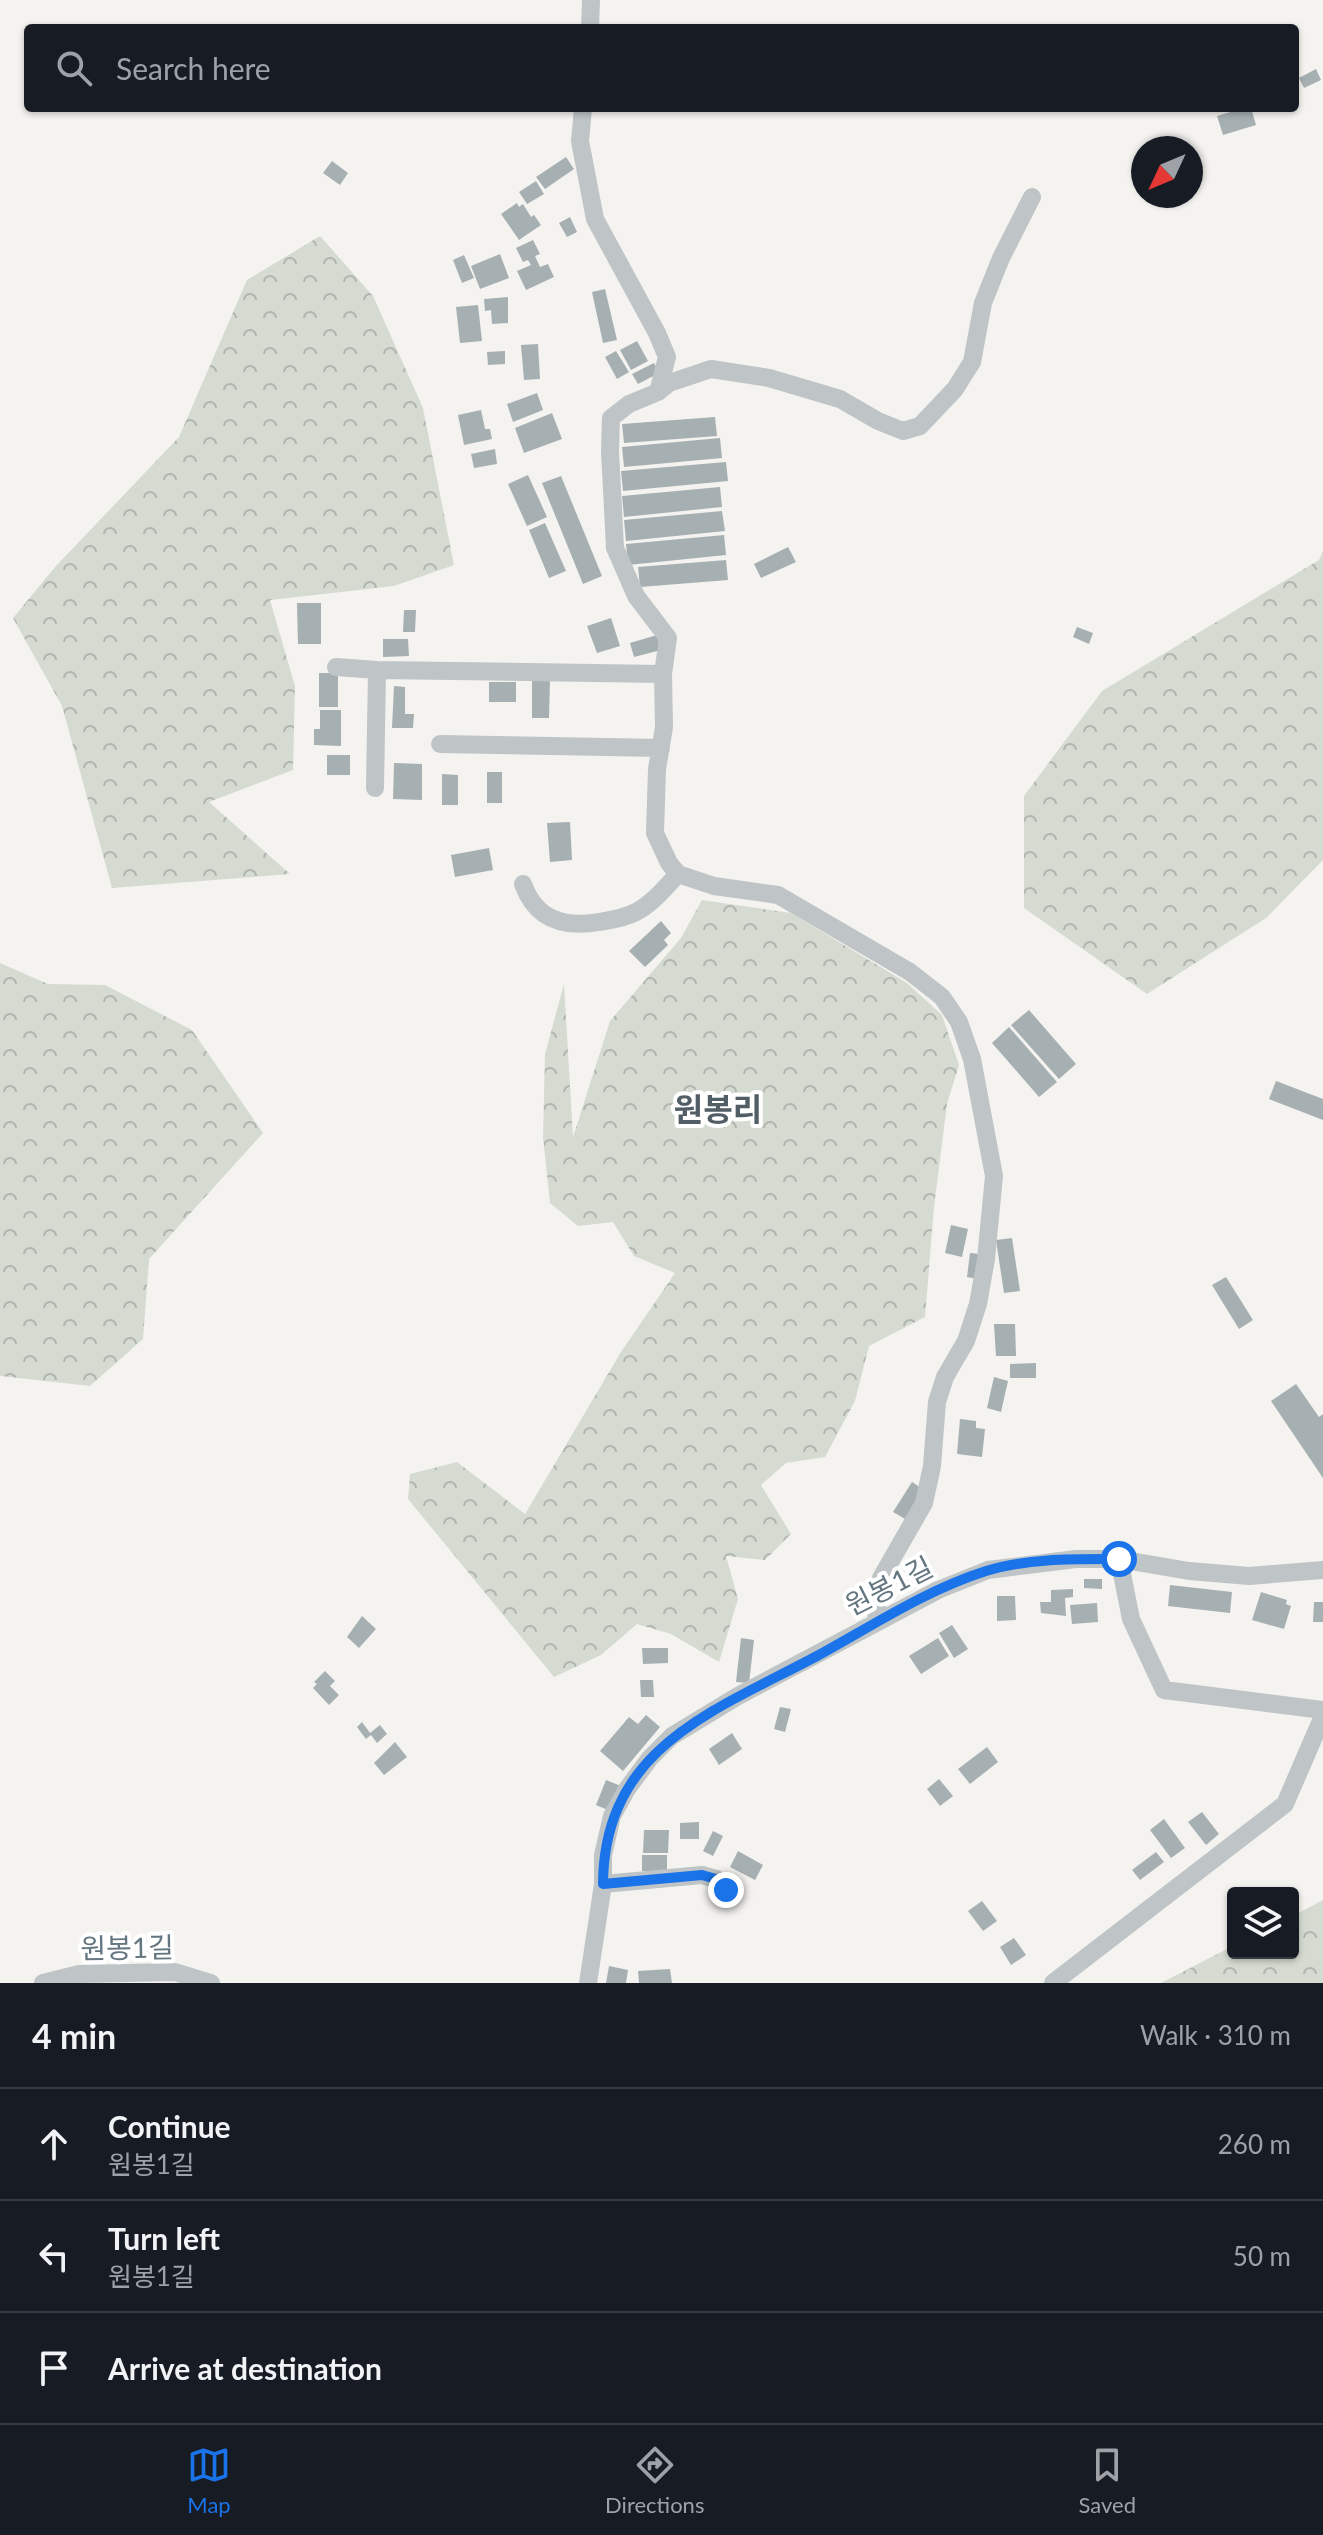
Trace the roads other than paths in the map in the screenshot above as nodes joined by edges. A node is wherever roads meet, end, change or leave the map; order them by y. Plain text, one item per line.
1 (591, 0) edge
2 (590, 24) edge
3 (583, 112) edge
4 (1032, 197) dead end
5 (658, 392) junction
6 (336, 667) dead end
7 (377, 670) junction
8 (663, 674) junction
9 (440, 744) dead end
10 (661, 748) junction
11 (375, 788) dead end
12 (678, 874) junction
13 (523, 884) dead end
14 (1119, 1559) junction
15 (1323, 1570) edge
16 (876, 1623) junction
17 (1323, 1713) edge
18 (603, 1884) junction
19 (726, 1890) dead end
20 (208, 1982) edge
21 (43, 1983) edge
22 (588, 1983) edge
23 (1053, 1983) edge

1 - 2 street
3 - 5 street
4 - 5 street
5 - 8 street
6 - 7 street
7 - 8 street
7 - 11 street
8 - 10 street
9 - 10 street
10 - 12 street
12 - 13 street
12 - 16 street
14 - 15 street, 원봉1길
14 - 16 street, 원봉1길
14 - 17 street
16 - 18 street, 원봉1길
17 - 23 street
18 - 19 street
18 - 22 street, 원봉1길
20 - 21 street, 원봉1길

